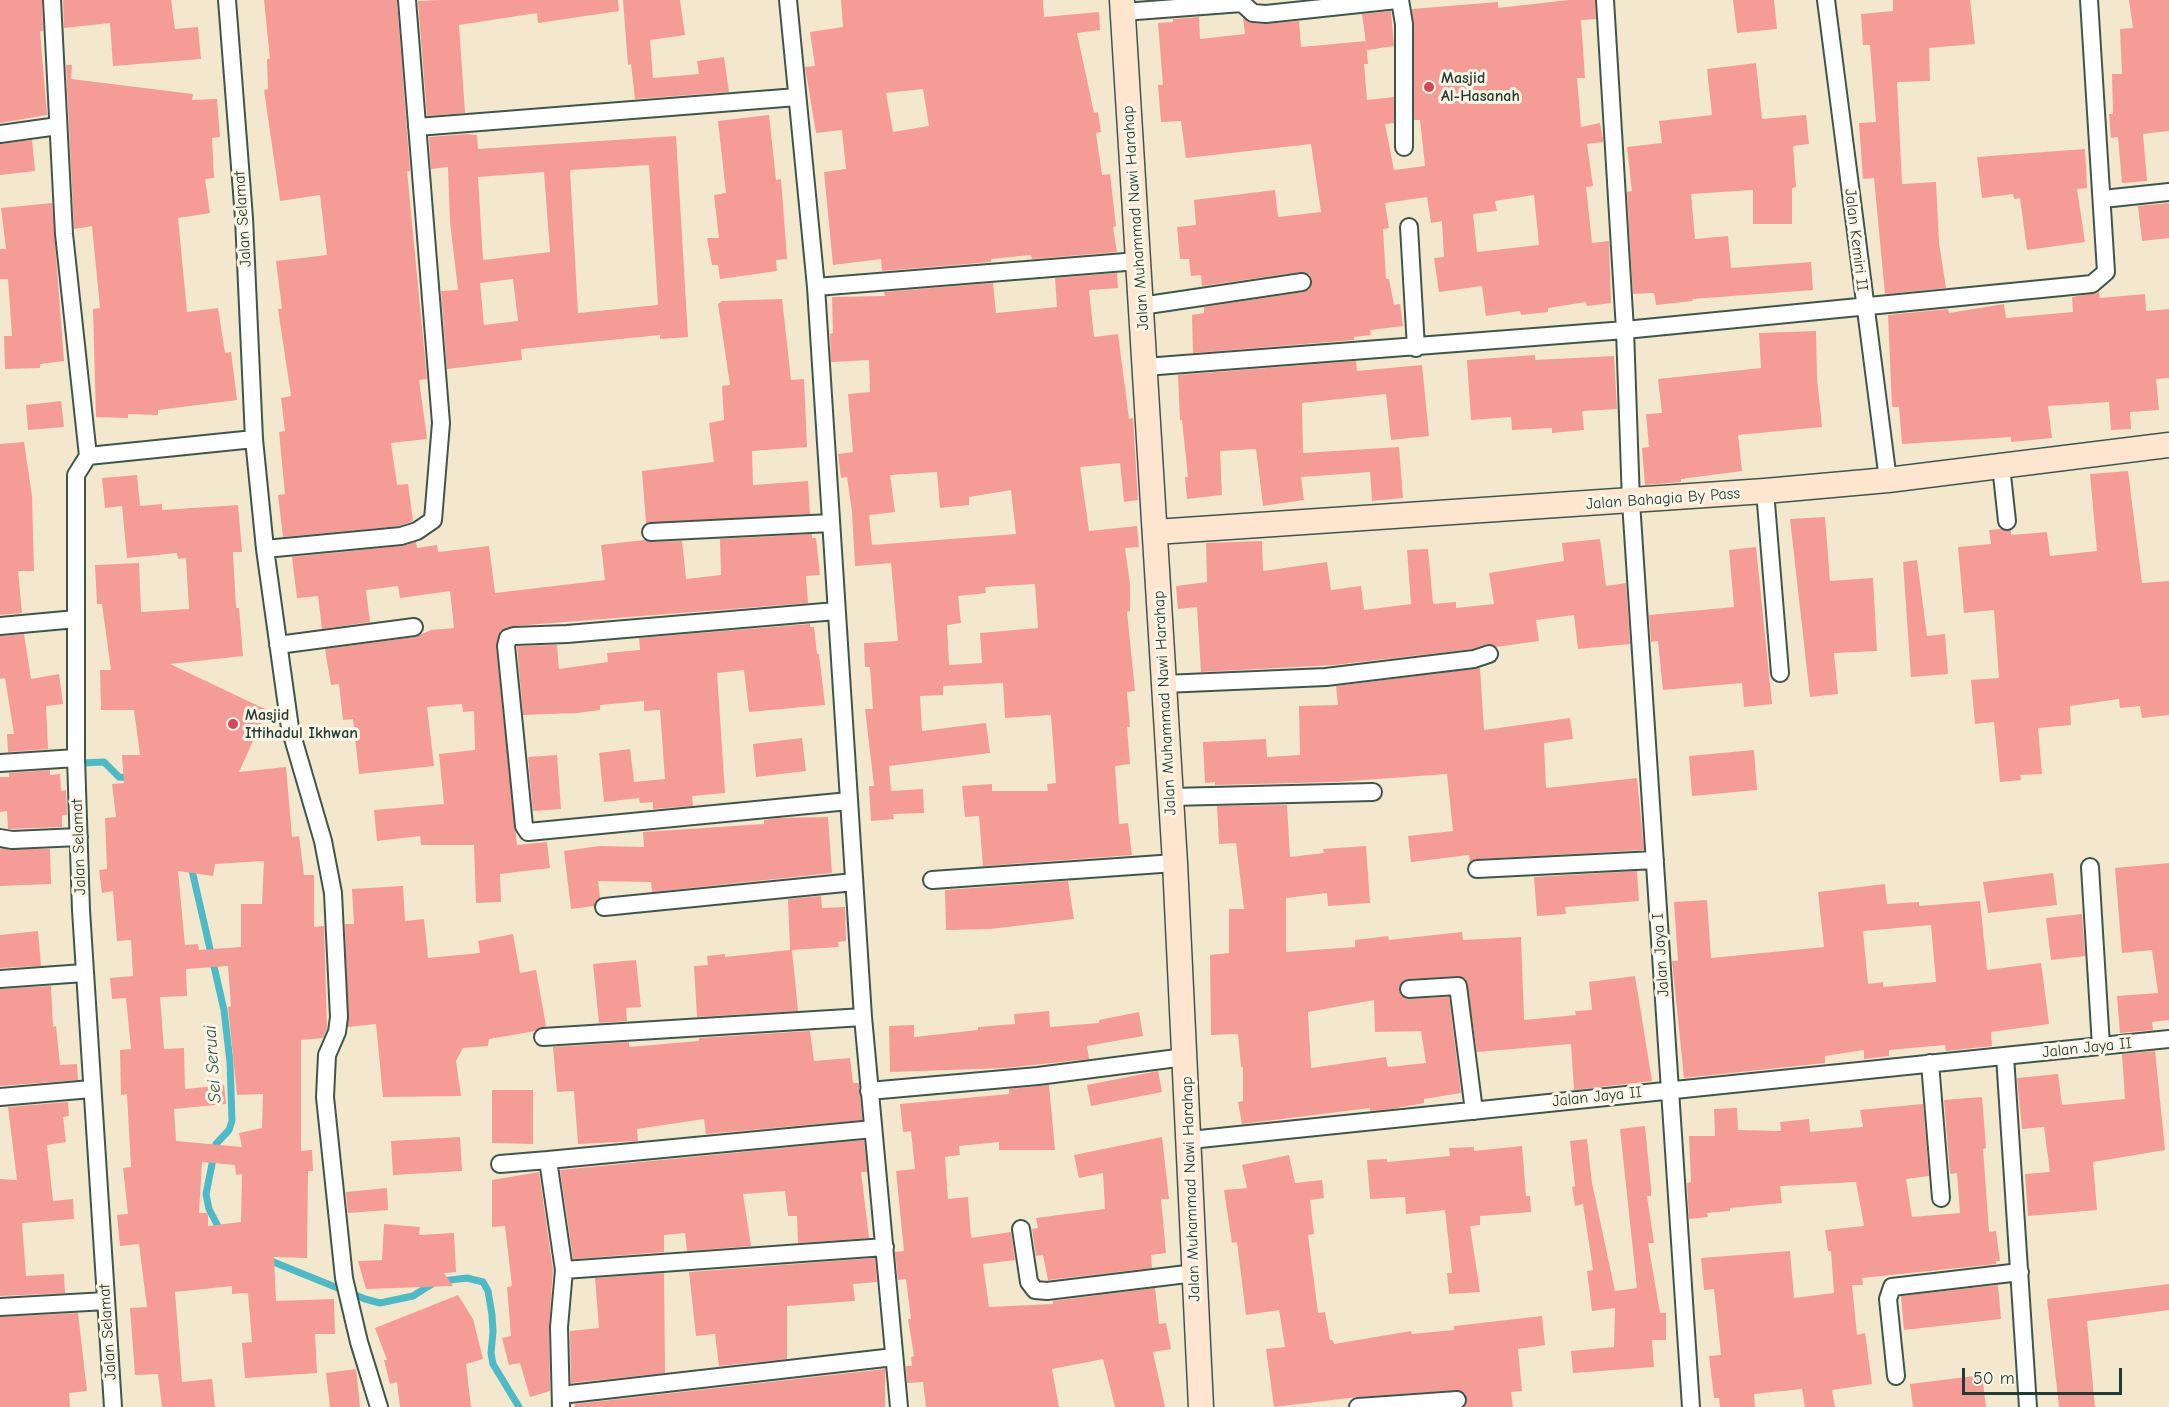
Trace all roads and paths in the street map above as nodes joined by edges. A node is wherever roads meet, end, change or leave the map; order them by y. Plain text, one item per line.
1 (52, 0) edge
2 (227, 0) edge
3 (406, 0) edge
4 (788, 0) edge
5 (1399, 0) edge
6 (1605, 0) edge
7 (1826, 0) edge
8 (2090, 0) edge
9 (1123, 6) edge
10 (797, 97) junction
11 (58, 126) junction
12 (417, 127) junction
13 (0, 134) edge
14 (1404, 147) dead end
15 (2169, 192) edge
16 (2103, 199) junction
17 (1409, 227) dead end
18 (1138, 261) junction
19 (1302, 282) dead end
20 (816, 287) junction
21 (1141, 306) junction
22 (1865, 308) junction
23 (1625, 330) junction
24 (1416, 348) junction
25 (1145, 367) junction
26 (254, 439) junction
27 (2169, 445) edge
28 (88, 456) junction
29 (2001, 466) junction
30 (1888, 480) junction
31 (1765, 491) junction
32 (1631, 502) junction
33 (2007, 521) dead end
34 (831, 523) junction
35 (651, 532) dead end
36 (1155, 532) junction
37 (264, 549) junction
38 (836, 610) junction
39 (76, 619) junction
40 (0, 626) edge
41 (414, 627) dead end
42 (278, 645) junction
43 (1489, 654) dead end
44 (1780, 673) dead end
45 (1164, 684) junction
46 (76, 758) junction
47 (0, 763) edge
48 (1373, 792) dead end
49 (1171, 797) junction
50 (849, 801) junction
51 (79, 837) junction
52 (0, 838) edge
53 (1655, 860) junction
54 (1175, 863) junction
55 (2090, 867) dead end
56 (1477, 869) dead end
57 (932, 880) dead end
58 (854, 882) junction
59 (604, 907) dead end
60 (84, 973) junction
61 (0, 979) edge
62 (1409, 989) dead end
63 (863, 1017) junction
64 (543, 1037) dead end
65 (2169, 1039) edge
66 (2101, 1046) junction
67 (2005, 1056) junction
68 (1185, 1057) junction
69 (1930, 1063) junction
70 (91, 1089) junction
71 (1670, 1089) junction
72 (869, 1091) junction
73 (0, 1097) edge
74 (1474, 1111) junction
75 (873, 1129) junction
76 (1190, 1140) junction
77 (548, 1160) junction
78 (500, 1164) dead end
79 (1941, 1198) dead end
80 (1021, 1229) dead end
81 (885, 1247) junction
82 (564, 1270) junction
83 (2019, 1272) junction
84 (1195, 1273) junction
85 (106, 1301) junction
86 (0, 1307) edge
87 (894, 1357) junction
88 (1896, 1376) dead end
89 (561, 1401) edge
90 (1457, 1401) dead end
91 (113, 1407) edge
92 (379, 1407) edge
93 (899, 1407) edge
94 (1201, 1407) edge
95 (1358, 1407) edge
96 (1691, 1407) edge
97 (2028, 1407) edge

1 - 11 street
2 - 26 street, Jalan Selamat
3 - 12 street
4 - 10 street
5 - 9 street
5 - 14 street
6 - 23 street, Jalan Jaya I
7 - 22 street, Jalan Kemiri II
8 - 16 street
9 - 18 main road, Jalan Muhammad Nawi Harahap
10 - 12 street
10 - 20 street
11 - 13 street
11 - 28 street
12 - 37 street
15 - 16 street
16 - 22 street
17 - 24 street
18 - 20 street
18 - 21 main road, Jalan Muhammad Nawi Harahap
19 - 21 street
20 - 34 street
21 - 25 main road, Jalan Muhammad Nawi Harahap
22 - 23 street
22 - 30 street, Jalan Kemiri II
23 - 24 street
23 - 32 street, Jalan Jaya I
24 - 25 street
25 - 36 main road, Jalan Muhammad Nawi Harahap
26 - 28 street
26 - 37 street, Jalan Selamat
27 - 29 main road, Jalan Bahagia By Pass
28 - 39 street, Jalan Selamat
29 - 30 main road, Jalan Bahagia By Pass
29 - 33 street
30 - 31 main road, Jalan Bahagia By Pass
31 - 32 main road, Jalan Bahagia By Pass
31 - 44 street
32 - 36 main road, Jalan Bahagia By Pass
32 - 53 street, Jalan Jaya I
34 - 35 street
34 - 38 street
36 - 45 main road, Jalan Muhammad Nawi Harahap
37 - 42 street, Jalan Selamat
38 - 50 street
38 - 50 street
39 - 40 street
39 - 46 street, Jalan Selamat
41 - 42 street
42 - 92 street, Jalan Selamat
43 - 45 street
45 - 49 main road, Jalan Muhammad Nawi Harahap
46 - 47 street
46 - 51 street, Jalan Selamat
48 - 49 street
49 - 54 main road, Jalan Muhammad Nawi Harahap
50 - 58 street
51 - 52 street
51 - 60 street, Jalan Selamat
53 - 56 street
53 - 71 street, Jalan Jaya I
54 - 57 street
54 - 68 main road, Jalan Muhammad Nawi Harahap
55 - 66 street
58 - 59 street
58 - 63 street
60 - 61 street
60 - 70 street, Jalan Selamat
62 - 74 street
63 - 64 street
63 - 72 street
65 - 66 street, Jalan Jaya II
66 - 67 street, Jalan Jaya II
67 - 69 street, Jalan Jaya II
67 - 83 street
68 - 72 street
68 - 76 main road, Jalan Muhammad Nawi Harahap
69 - 71 street, Jalan Jaya II
69 - 79 street
70 - 73 street
70 - 85 street, Jalan Selamat
71 - 74 street, Jalan Jaya II
71 - 96 street, Jalan Jaya I
72 - 75 street
74 - 76 street, Jalan Jaya II
75 - 77 street
75 - 81 street
76 - 84 main road, Jalan Muhammad Nawi Harahap
77 - 78 street
77 - 82 street
80 - 84 street
81 - 82 street
81 - 87 street
82 - 89 street
83 - 88 street
83 - 97 street
84 - 94 main road, Jalan Muhammad Nawi Harahap
85 - 86 street
85 - 91 street, Jalan Selamat
87 - 89 street
87 - 93 street
90 - 95 street

